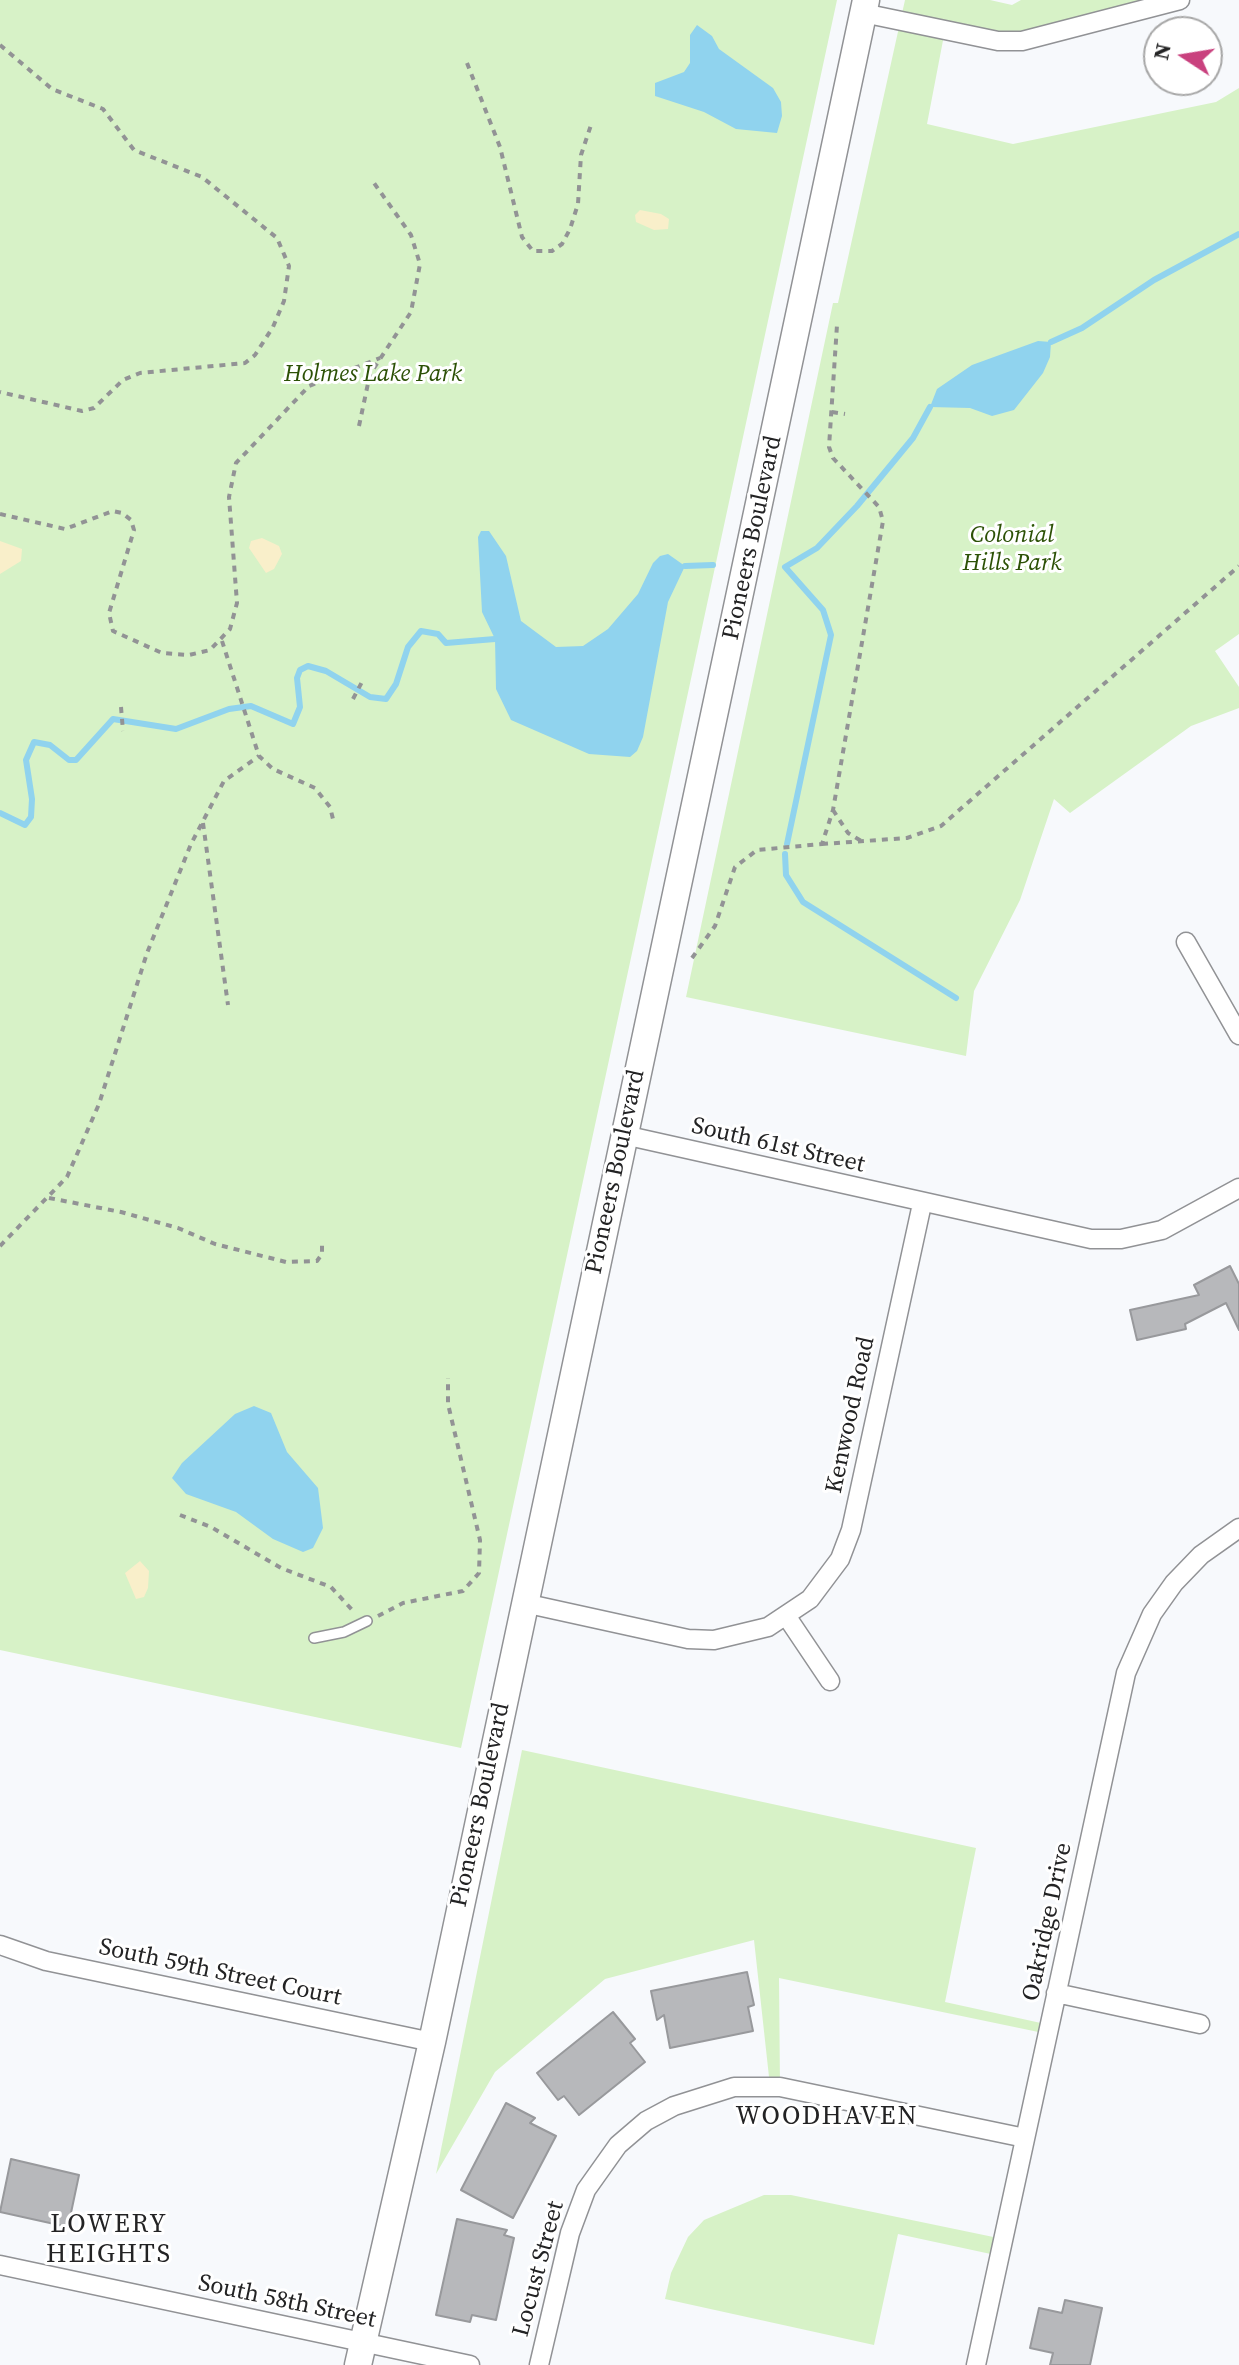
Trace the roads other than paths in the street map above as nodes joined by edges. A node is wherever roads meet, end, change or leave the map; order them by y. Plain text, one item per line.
1 (1180, 0) edge
2 (865, 7) edge
3 (1186, 942) dead end
4 (1239, 1035) edge
5 (624, 1135) junction
6 (1239, 1188) edge
7 (922, 1204) junction
8 (1239, 1528) edge
9 (524, 1603) junction
10 (787, 1617) junction
11 (367, 1621) road end
12 (314, 1638) dead end
13 (830, 1681) dead end
14 (0, 1945) edge
15 (1056, 1993) junction
16 (1200, 2024) dead end
17 (432, 2042) junction
18 (1025, 2138) junction
19 (0, 2265) edge
20 (362, 2358) edge
21 (470, 2365) edge
22 (539, 2365) edge
23 (976, 2365) edge

1 - 2 street
2 - 5 main road, Pioneers Boulevard
3 - 4 street
5 - 7 street, South 61st Street
5 - 9 main road, Pioneers Boulevard
6 - 7 street, South 61st Street
7 - 10 street, Kenwood Road
8 - 15 street, Oakridge Drive
9 - 10 street, Kenwood Road
9 - 17 main road, Pioneers Boulevard
10 - 13 street
11 - 12 lane
14 - 17 street, South 59th Street Court
15 - 16 street
15 - 18 street, Oakridge Drive
17 - 20 main road, Pioneers Boulevard
18 - 22 street, Locust Street
18 - 23 street, Oakridge Drive
19 - 20 street, South 58th Street
20 - 21 street, South 58th Street

